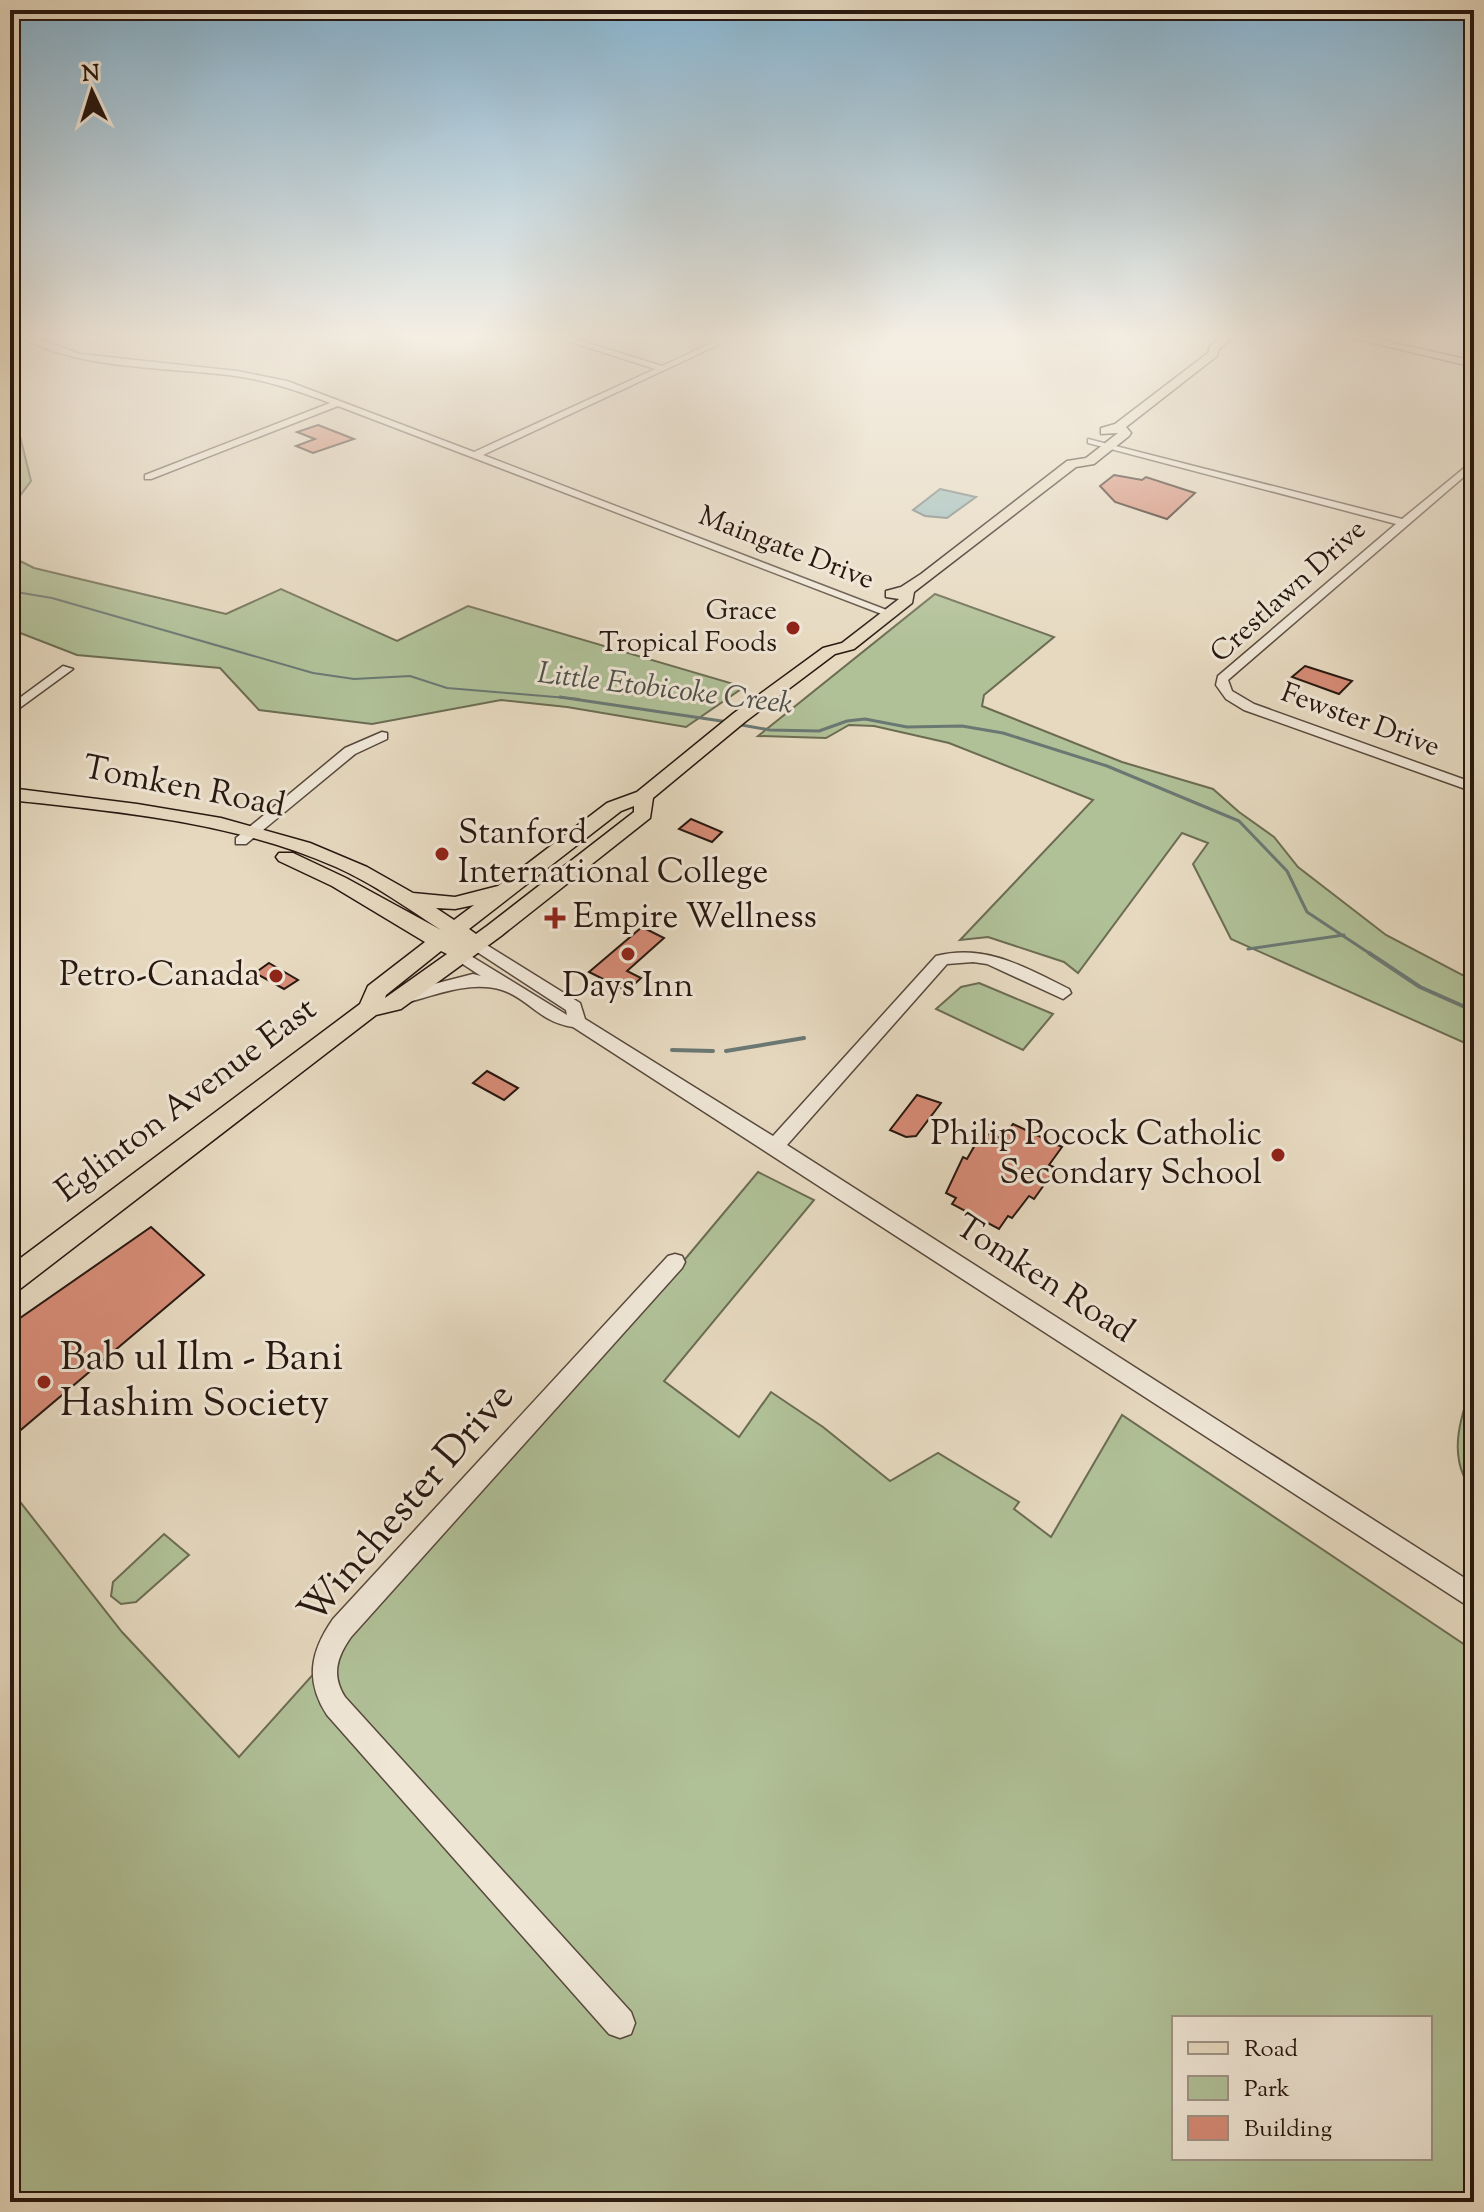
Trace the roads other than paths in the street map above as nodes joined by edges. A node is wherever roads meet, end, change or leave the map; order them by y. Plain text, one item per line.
1 (245, 439) edge
2 (433, 439) edge
3 (510, 439) edge
4 (1093, 439) edge
5 (1118, 439) edge
6 (1088, 443) junction
7 (1108, 448) junction
8 (476, 455) junction
9 (1474, 463) edge
10 (1072, 464) junction
11 (148, 477) dead end
12 (1404, 523) junction
13 (906, 590) junction
14 (873, 608) junction
15 (891, 614) junction
16 (829, 651) junction
17 (67, 669) dead end
18 (1230, 698) joint
19 (10, 711) edge
20 (382, 736) dead end
21 (1474, 788) edge
22 (10, 794) edge
23 (644, 796) junction
24 (10, 805) edge
25 (247, 836) junction
26 (510, 890) junction
27 (408, 899) junction
28 (385, 908) junction
29 (450, 936) junction
30 (469, 949) junction
31 (505, 986) junction
32 (396, 988) junction
33 (1063, 993) dead end
34 (577, 1022) junction
35 (775, 1146) junction
36 (675, 1262) dead end
37 (10, 1281) edge
38 (1474, 1598) edge
39 (620, 2023) dead end

1 - 11 street
2 - 8 street, Maingate Drive
3 - 8 street
4 - 6 main road, Eglinton Avenue East
5 - 7 main road, Eglinton Avenue East
6 - 7 street
6 - 10 main road, Eglinton Avenue East
7 - 10 main road, Eglinton Avenue East
7 - 12 street
8 - 14 street, Maingate Drive
9 - 12 street, Crestlawn Drive
10 - 13 main road, Eglinton Avenue East
12 - 18 street, Crestlawn Drive
13 - 14 main road, Eglinton Avenue East
13 - 15 main road, Eglinton Avenue East
14 - 15 street, Maingate Drive
14 - 16 main road, Eglinton Avenue East
15 - 16 main road, Eglinton Avenue East
16 - 23 main road, Eglinton Avenue East
17 - 19 street
18 - 21 street, Fewster Drive
20 - 25 street
22 - 25 main road, Tomken Road
23 - 26 main road, Eglinton Avenue East
23 - 30 main road, Eglinton Avenue East
24 - 25 main road, Tomken Road
25 - 27 main road, Tomken Road
25 - 28 main road, Tomken Road
26 - 27 main road
26 - 29 main road, Eglinton Avenue East
27 - 29 main road, Tomken Road
28 - 29 main road, Tomken Road
28 - 32 main road
29 - 30 main road, Tomken Road
29 - 32 main road, Eglinton Avenue East
30 - 31 street, Tomken Road
30 - 32 main road, Eglinton Avenue East
30 - 34 street, Tomken Road
31 - 32 street
31 - 34 street, Tomken Road
32 - 37 main road, Eglinton Avenue East
33 - 35 street
34 - 35 street, Tomken Road
35 - 38 street, Tomken Road
36 - 39 street, Winchester Drive

